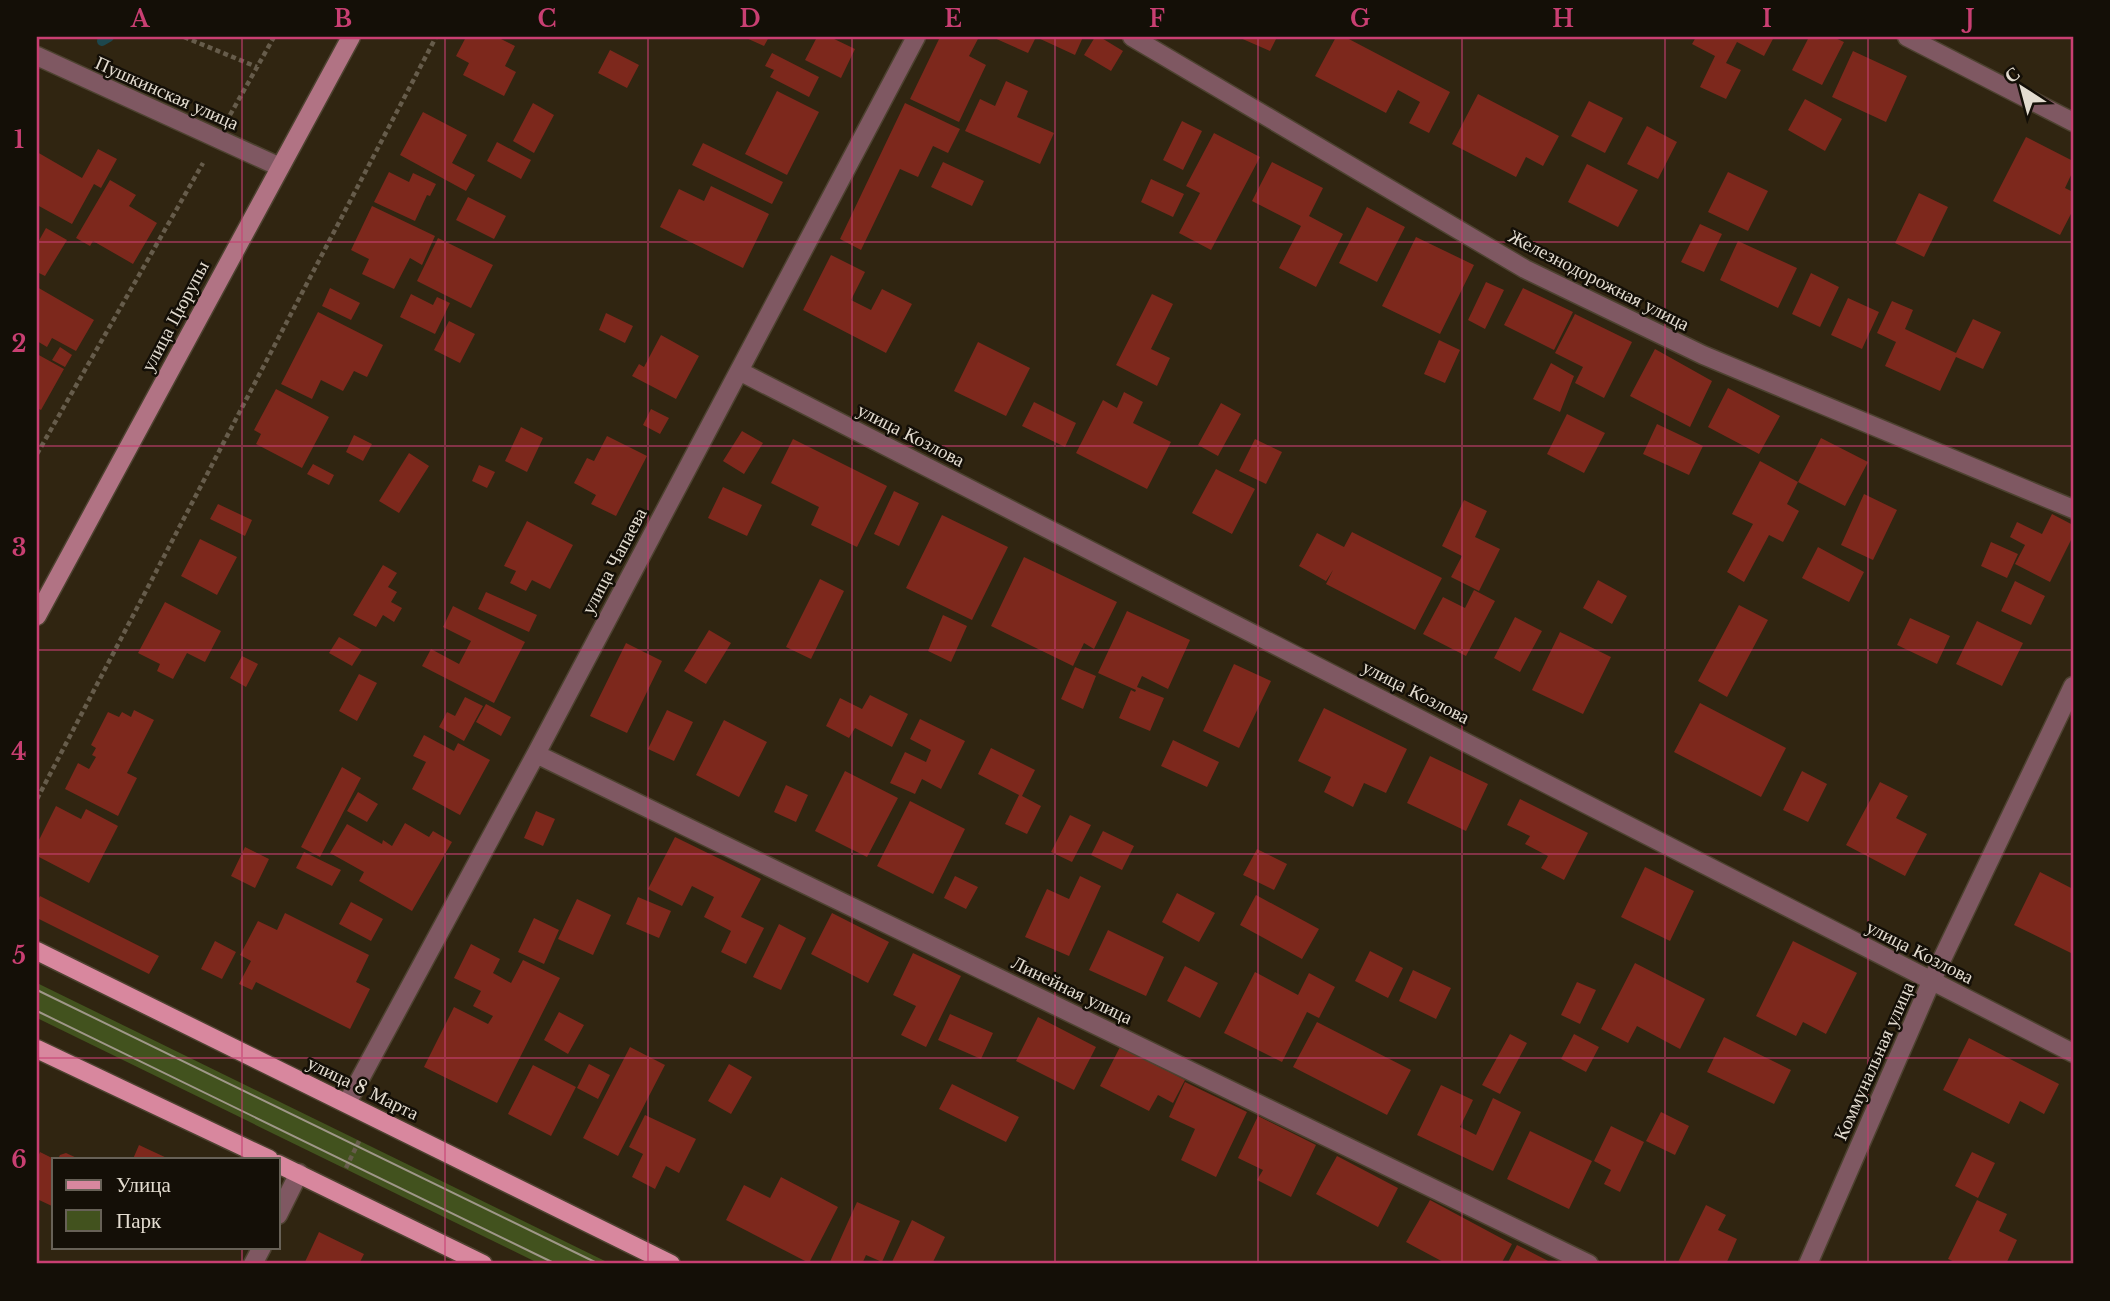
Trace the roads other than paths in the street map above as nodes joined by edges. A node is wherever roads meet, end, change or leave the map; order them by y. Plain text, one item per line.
1 (351, 37) edge
2 (916, 37) edge
3 (1132, 37) edge
4 (1907, 37) edge
5 (37, 57) edge
6 (2073, 122) edge
7 (280, 167) junction
8 (738, 370) junction
9 (2073, 509) edge
10 (37, 615) edge
11 (2073, 686) edge
12 (536, 754) junction
13 (37, 951) edge
14 (1931, 982) junction
15 (37, 1049) edge
16 (2073, 1053) edge
17 (347, 1103) junction
18 (267, 1158) edge
19 (280, 1165) edge
20 (299, 1174) junction
21 (280, 1211) edge
22 (261, 1248) edge
23 (253, 1264) edge
24 (483, 1264) edge
25 (671, 1264) edge
26 (1589, 1264) edge
27 (1808, 1264) edge

1 - 7 street, улица Цюрупы
2 - 8 street, улица Чапаева
3 - 9 street, Железнодорожная улица
4 - 6 street
5 - 7 street, Пушкинская улица
7 - 10 street, улица Цюрупы
8 - 12 street, улица Чапаева
8 - 14 street, улица Козлова
11 - 14 street, Коммунальная улица
12 - 17 street, улица Чапаева
12 - 26 street, Линейная улица
13 - 17 main road, улица 8 Марта
14 - 16 street, улица Козлова
14 - 27 street, Коммунальная улица
15 - 18 main road
17 - 25 main road, улица 8 Марта
19 - 20 main road
20 - 21 street
20 - 24 main road
22 - 23 street

